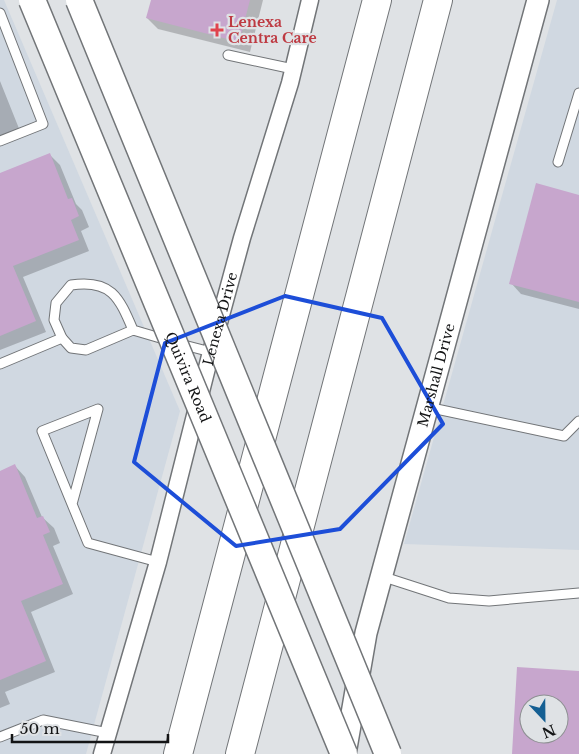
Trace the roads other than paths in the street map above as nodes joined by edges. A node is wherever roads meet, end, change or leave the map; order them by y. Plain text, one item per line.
1 (32, 0) edge
2 (79, 0) edge
3 (310, 0) edge
4 (376, 0) edge
5 (438, 0) edge
6 (538, 0) edge
7 (0, 13) edge
8 (228, 55) dead end
9 (293, 69) junction
10 (579, 92) edge
11 (0, 141) edge
12 (558, 162) dead end
13 (133, 330) junction
14 (62, 338) junction
15 (211, 352) junction
16 (0, 364) edge
17 (427, 406) junction
18 (579, 421) edge
19 (72, 504) junction
20 (158, 562) junction
21 (381, 576) junction
22 (579, 593) edge
23 (108, 733) junction
24 (0, 737) edge
25 (102, 754) edge
26 (177, 754) edge
27 (240, 754) edge
28 (344, 754) edge
29 (388, 754) edge

1 - 28 main road, Quivira Road, bridge
2 - 29 main road, bridge
3 - 9 street, Lenexa Drive
4 - 26 highway
5 - 27 highway
6 - 17 street, Marshall Drive
7 - 11 lane
8 - 9 lane
9 - 15 street, Lenexa Drive
10 - 12 lane
13 - 14 lane
13 - 14 lane
13 - 15 lane
14 - 16 lane
15 - 20 street, Lenexa Drive
17 - 18 lane
17 - 21 street, Marshall Drive
19 - 19 lane
19 - 20 lane
20 - 23 street, Lenexa Drive
21 - 22 lane
21 - 28 street, Marshall Drive
23 - 24 lane
23 - 25 street, Lenexa Drive

